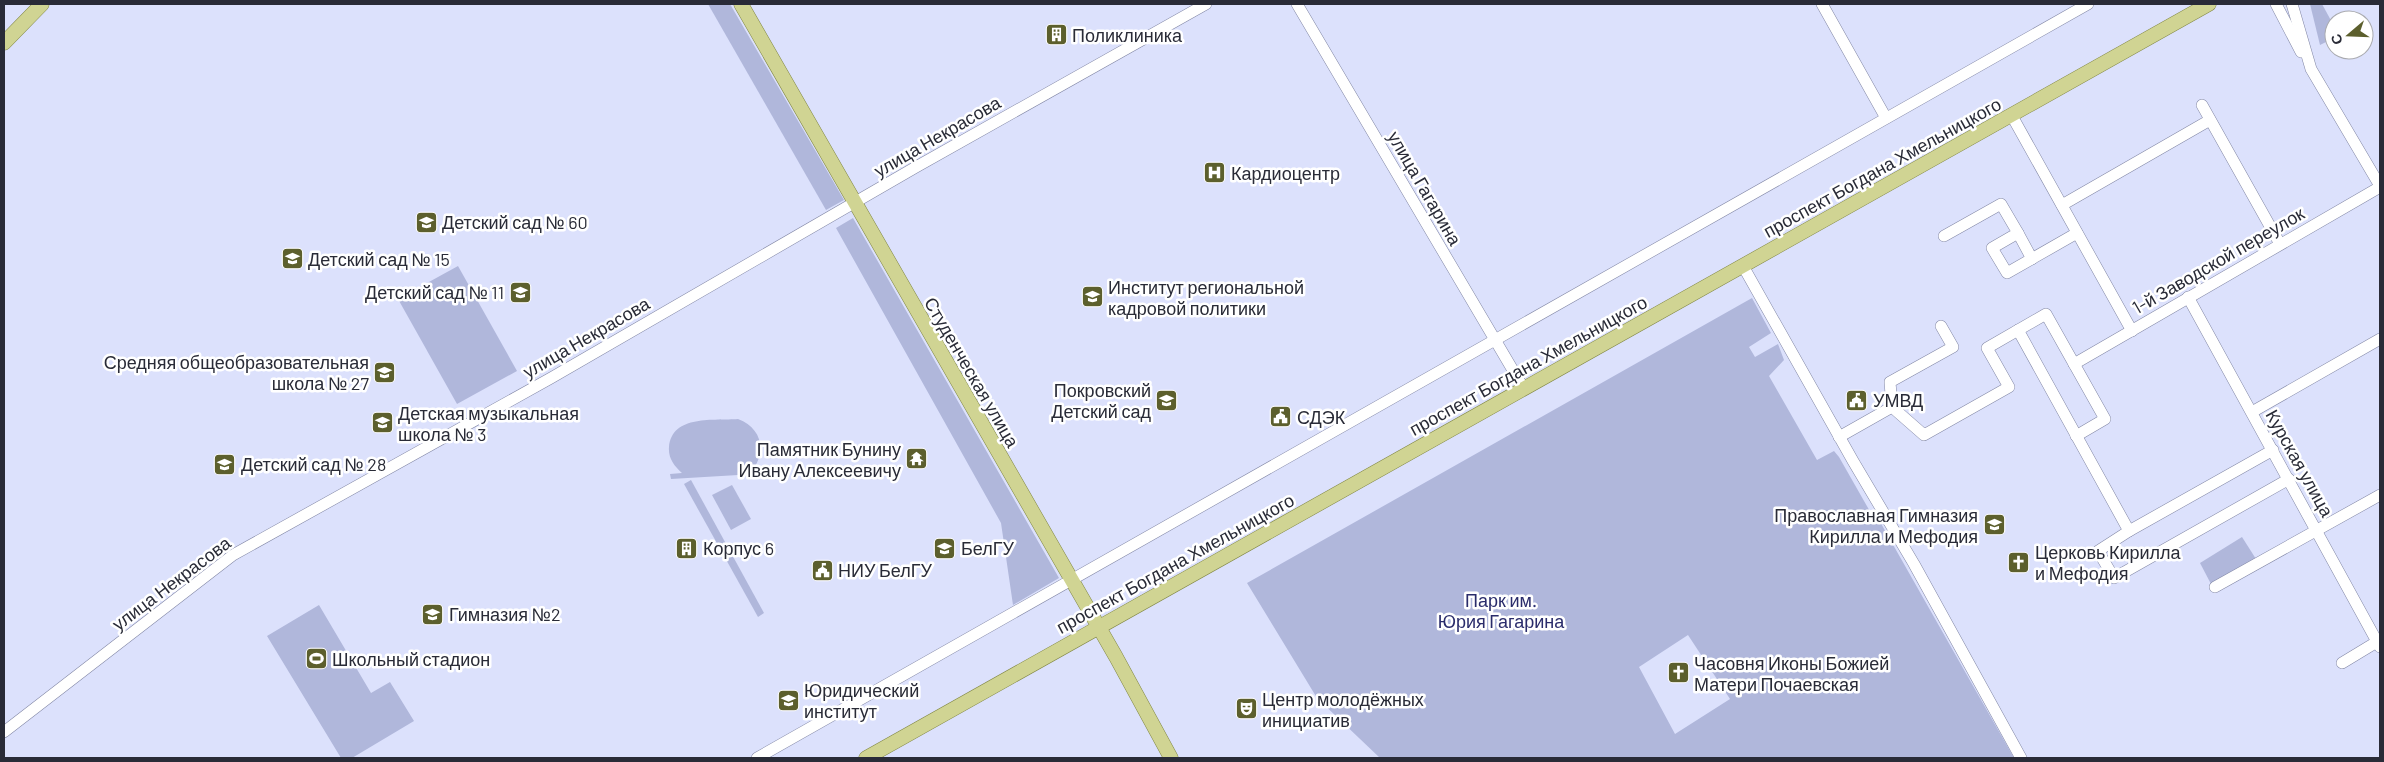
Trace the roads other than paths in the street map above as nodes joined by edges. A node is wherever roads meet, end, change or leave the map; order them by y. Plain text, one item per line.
1 (42, 4) edge
2 (741, 4) edge
3 (1206, 4) edge
4 (1298, 4) edge
5 (1822, 4) edge
6 (2088, 4) edge
7 (2209, 4) edge
8 (2276, 4) edge
9 (2292, 4) edge
10 (4, 43) edge
11 (2310, 69) junction
12 (2202, 105) dead end
13 (2012, 116) junction
14 (1886, 118) junction
15 (2210, 120) junction
16 (2380, 186) edge
17 (854, 203) junction
18 (2062, 205) junction
19 (2018, 233) junction
20 (2077, 233) junction
21 (1944, 236) dead end
22 (2280, 244) junction
23 (2032, 259) junction
24 (1743, 266) junction
25 (2188, 297) junction
26 (1941, 326) dead end
27 (2018, 330) junction
28 (2132, 331) junction
29 (2380, 339) edge
30 (1494, 340) junction
31 (2074, 364) junction
32 (1524, 389) junction
33 (1892, 407) junction
34 (2252, 412) junction
35 (2076, 436) junction
36 (1839, 437) junction
37 (2273, 450) junction
38 (2289, 479) junction
39 (2380, 495) edge
40 (2129, 531) junction
41 (2318, 531) junction
42 (1070, 580) junction
43 (2215, 587) dead end
44 (1098, 628) junction
45 (2379, 643) edge
46 (2342, 662) dead end
47 (4, 732) edge
48 (757, 758) edge
49 (866, 758) edge
50 (1171, 758) edge
51 (2021, 758) edge

1 - 10 main road
2 - 17 main road, Студенческая улица
3 - 17 street, улица Некрасова
4 - 30 street, улица Гагарина
5 - 14 street
6 - 14 street
7 - 13 main road, проспект Богдана Хмельницкого
8 - 11 street
9 - 11 street
11 - 16 street
12 - 15 street
13 - 18 street
13 - 24 main road, проспект Богдана Хмельницкого
14 - 30 street
15 - 18 street
15 - 22 street
16 - 22 street, 1-й Заводской переулок
17 - 42 main road, Студенческая улица
17 - 47 street, улица Некрасова
18 - 20 street
19 - 21 street
19 - 23 street
19 - 23 street
20 - 23 street
20 - 28 street
22 - 25 street, 1-й Заводской переулок
24 - 32 main road, проспект Богдана Хмельницкого
24 - 36 street
25 - 28 street, 1-й Заводской переулок
25 - 34 street, Курская улица
26 - 33 street
27 - 31 street
27 - 33 street
27 - 35 street
28 - 31 street, 1-й Заводской переулок
29 - 34 street
30 - 32 street, улица Гагарина
30 - 42 street
31 - 35 street
32 - 44 main road, проспект Богдана Хмельницкого
33 - 36 street
34 - 37 street, Курская улица
35 - 40 street
36 - 51 street
37 - 38 street, Курская улица
37 - 40 street
38 - 40 street
38 - 41 street, Курская улица
39 - 41 street
41 - 43 street
41 - 45 street, Курская улица
42 - 44 main road, Студенческая улица
42 - 48 street
44 - 49 main road, проспект Богдана Хмельницкого
44 - 50 main road, Студенческая улица
45 - 46 street

